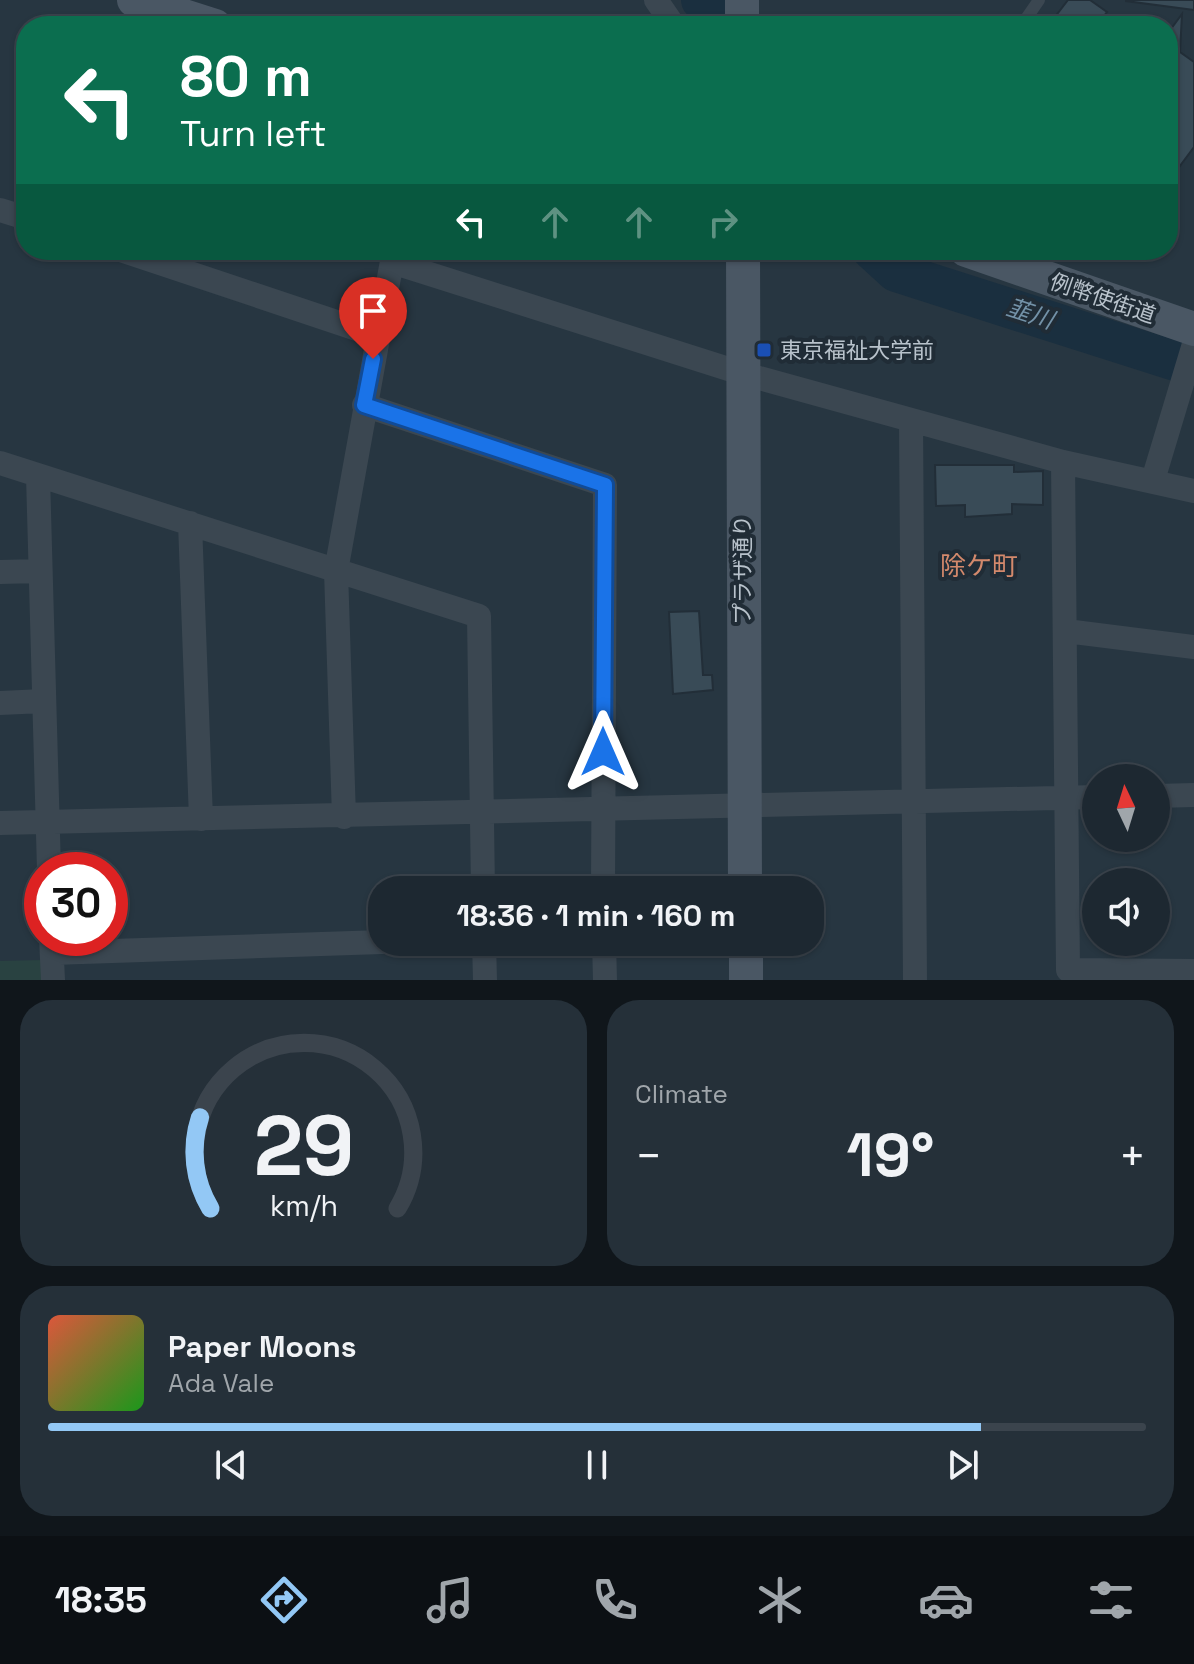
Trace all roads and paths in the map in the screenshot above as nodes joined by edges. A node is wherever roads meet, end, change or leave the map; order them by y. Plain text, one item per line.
1 (134, 0) edge
2 (184, 16) edge
3 (151, 260) edge
4 (392, 260) edge
5 (405, 260) edge
6 (743, 260) edge
7 (995, 260) edge
8 (1194, 329) edge
9 (378, 336) junction
10 (1194, 344) edge
11 (741, 373) junction
12 (364, 405) junction
13 (911, 420) junction
14 (1063, 462) junction
15 (0, 463) edge
16 (38, 476) junction
17 (1153, 480) junction
18 (1194, 491) edge
19 (190, 523) junction
20 (40, 571) junction
21 (336, 571) junction
22 (0, 572) edge
23 (1066, 631) junction
24 (1194, 647) edge
25 (43, 701) junction
26 (0, 703) edge
27 (1194, 795) edge
28 (1170, 796) edge
29 (1082, 797) edge
30 (1067, 798) junction
31 (915, 800) junction
32 (744, 806) junction
33 (482, 811) junction
34 (602, 811) junction
35 (344, 817) junction
36 (201, 819) junction
37 (47, 822) junction
38 (0, 823) edge
39 (48, 852) edge
40 (483, 876) edge
41 (603, 876) edge
42 (745, 876) edge
43 (368, 942) edge
44 (128, 945) edge
45 (52, 956) edge
46 (484, 956) edge
47 (604, 956) edge
48 (746, 956) edge
49 (1194, 971) edge
50 (1145, 976) edge
51 (53, 980) edge
52 (485, 980) edge
53 (605, 980) edge
54 (746, 980) edge
55 (915, 980) edge

1 - 2 street
3 - 9 street
4 - 9 street
5 - 11 street
6 - 11 street, プラザ通り
7 - 8 street, 例幣使街道
9 - 12 street
10 - 17 street
11 - 13 street
11 - 32 street, プラザ通り
12 - 21 street
12 - 34 street
13 - 14 street
13 - 31 street
14 - 17 street
14 - 23 street
15 - 16 street
16 - 19 street
16 - 20 street
17 - 18 street
19 - 21 street
19 - 36 street
20 - 22 street
20 - 25 street
21 - 33 street
21 - 35 street
23 - 24 street
23 - 30 street
25 - 26 street
25 - 37 street
27 - 28 street
29 - 30 street
30 - 31 street
30 - 50 street
31 - 32 street
31 - 55 street
32 - 34 street
32 - 42 street, プラザ通り
33 - 34 street
33 - 35 street
33 - 40 street
34 - 41 street
35 - 36 street
36 - 37 street
37 - 38 street
37 - 39 street
43 - 44 street
45 - 51 street
46 - 52 street
47 - 53 street
48 - 54 street
49 - 50 street

